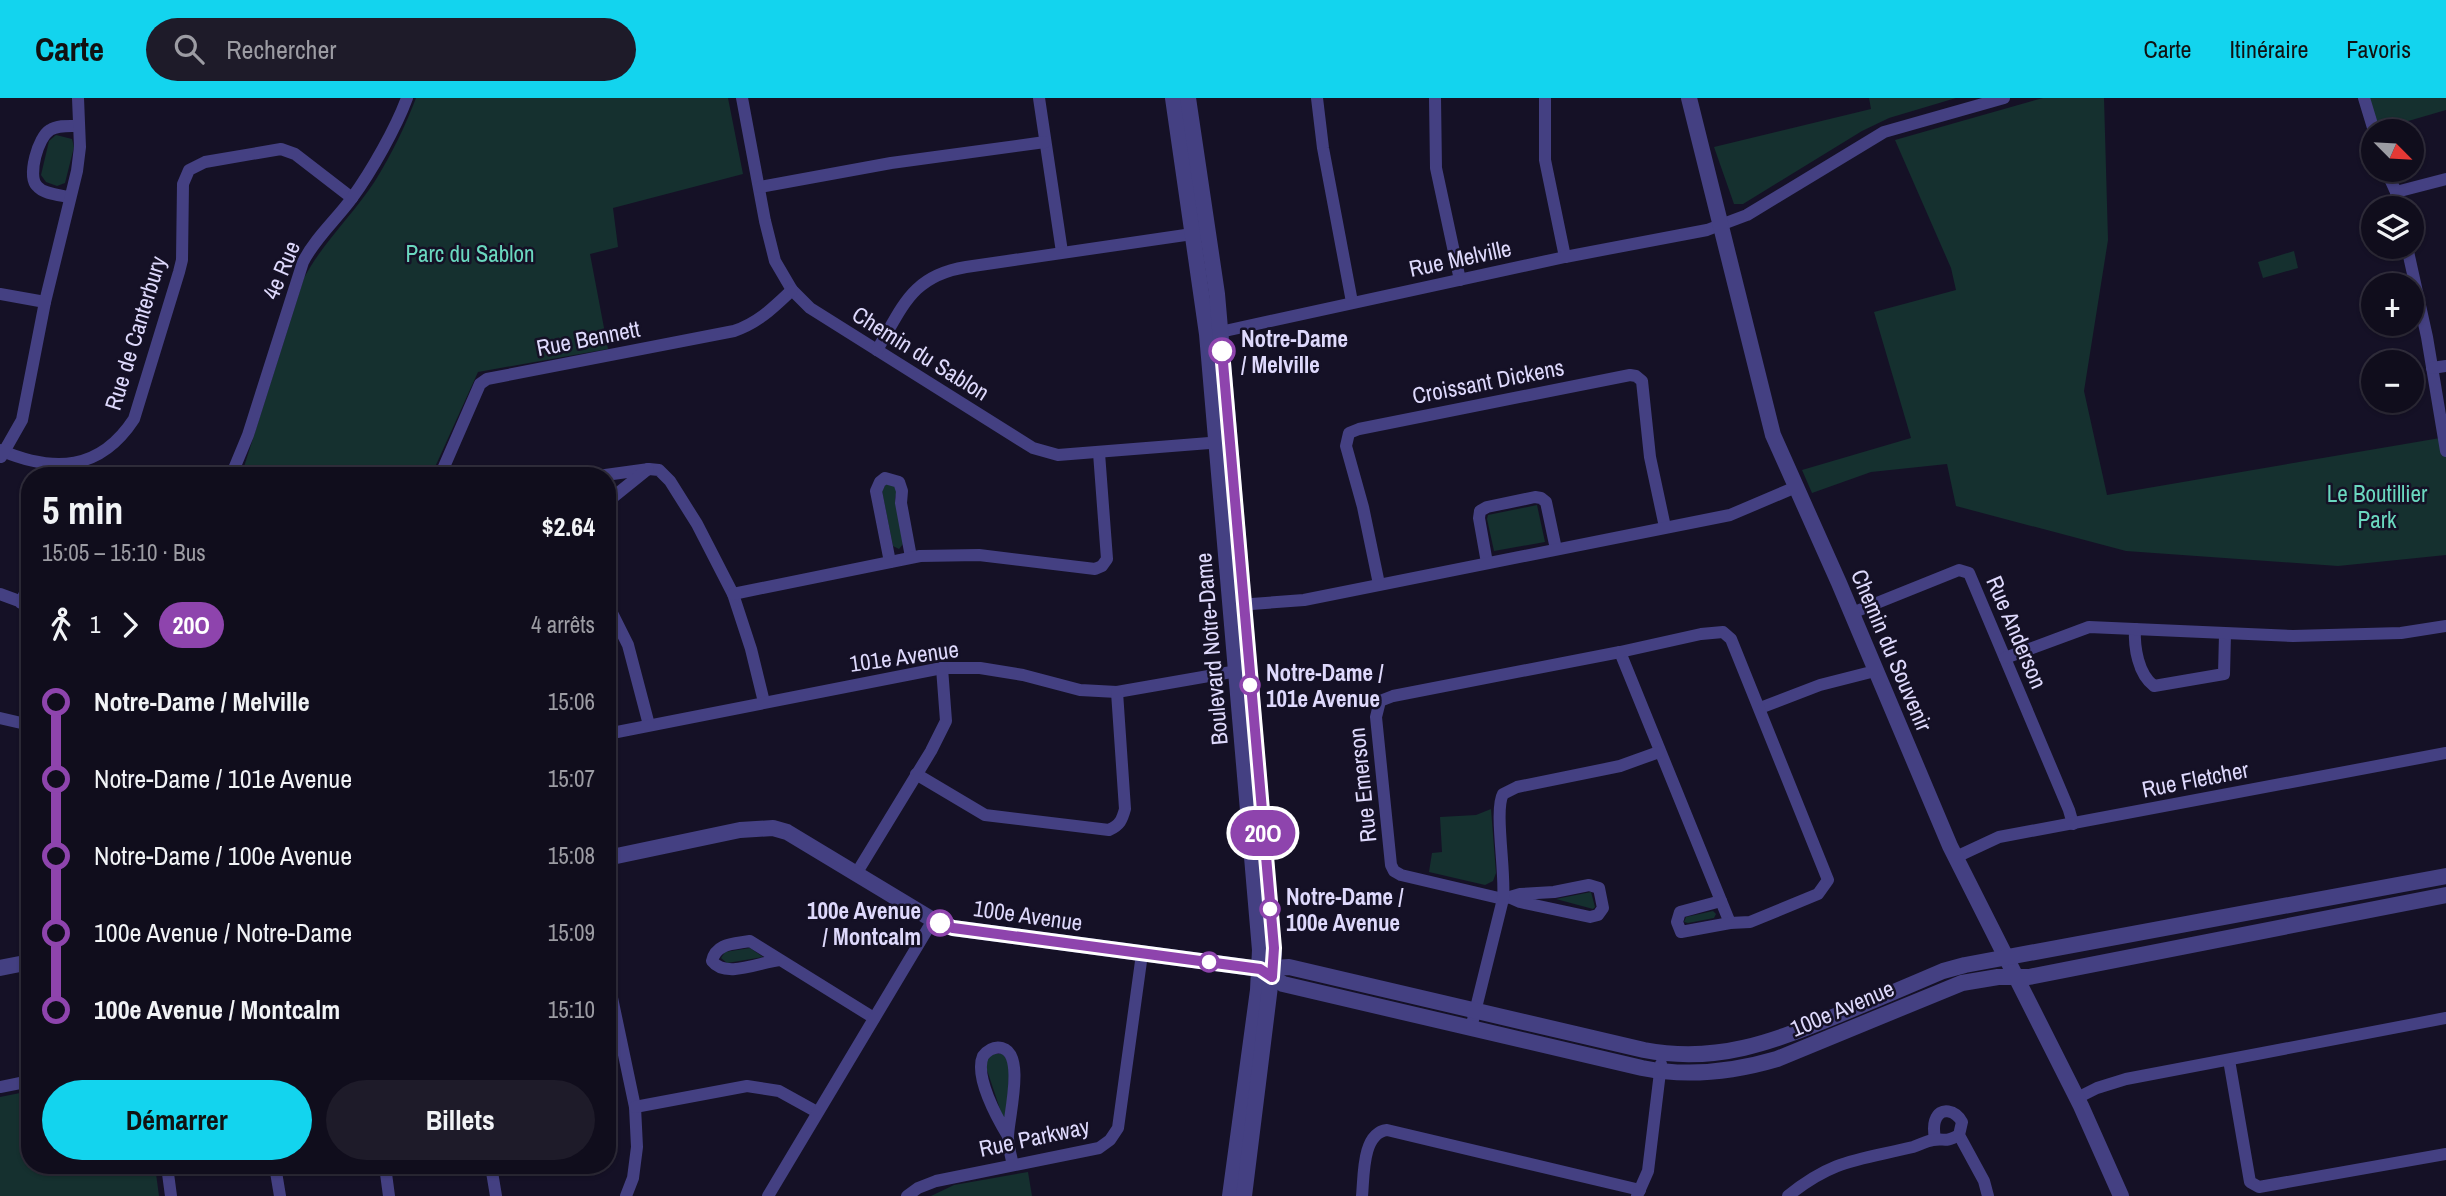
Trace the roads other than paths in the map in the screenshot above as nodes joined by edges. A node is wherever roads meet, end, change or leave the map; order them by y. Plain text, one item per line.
1 (78, 98) edge
2 (407, 98) edge
3 (743, 98) edge
4 (1039, 98) edge
5 (1174, 98) edge
6 (1188, 98) edge
7 (1317, 98) edge
8 (1435, 98) edge
9 (1545, 98) edge
10 (1689, 98) edge
11 (2004, 98) edge
12 (2364, 98) edge
13 (2370, 119) edge
14 (78, 126) junction
15 (1045, 142) junction
16 (2446, 179) edge
17 (2391, 182) edge
18 (760, 187) junction
19 (2396, 192) junction
20 (2397, 196) edge
21 (69, 197) junction
22 (352, 198) junction
23 (1721, 225) junction
24 (1200, 233) junction
25 (1062, 253) junction
26 (1565, 257) junction
27 (2409, 259) edge
28 (1460, 280) junction
29 (792, 290) junction
30 (0, 294) edge
31 (45, 302) junction
32 (1352, 302) junction
33 (1214, 333) junction
34 (877, 350) junction
35 (2446, 366) edge
36 (2432, 368) junction
37 (1223, 442) junction
38 (2446, 451) edge
39 (1, 453) edge
40 (1099, 453) junction
41 (235, 467) edge
42 (444, 467) edge
43 (649, 469) junction
44 (616, 473) edge
45 (1796, 487) junction
46 (616, 495) edge
47 (1665, 527) junction
48 (1556, 549) junction
49 (911, 557) junction
50 (890, 562) junction
51 (1488, 563) junction
52 (1378, 584) junction
53 (0, 594) edge
54 (733, 594) junction
55 (21, 602) edge
56 (1237, 605) junction
57 (1852, 613) junction
58 (616, 621) edge
59 (2446, 626) edge
60 (2135, 629) junction
61 (2225, 634) junction
62 (1620, 652) junction
63 (2005, 658) junction
64 (942, 668) junction
65 (1242, 670) junction
66 (1875, 671) junction
67 (1117, 692) junction
68 (764, 702) junction
69 (1760, 708) junction
70 (0, 720) edge
71 (21, 724) edge
72 (649, 725) junction
73 (616, 732) edge
74 (1659, 752) junction
75 (2446, 753) edge
76 (916, 774) junction
77 (2073, 824) junction
78 (616, 856) edge
79 (1956, 857) junction
80 (856, 874) junction
81 (2446, 876) edge
82 (2446, 895) edge
83 (1507, 898) junction
84 (1721, 901) junction
85 (933, 920) junction
86 (1730, 923) junction
87 (1142, 954) junction
88 (2007, 958) junction
89 (780, 960) junction
90 (21, 964) edge
91 (0, 968) edge
92 (1269, 971) junction
93 (2017, 977) junction
94 (1476, 1010) junction
95 (616, 1017) edge
96 (874, 1018) junction
97 (2446, 1018) edge
98 (1471, 1027) junction
99 (1662, 1053) junction
100 (2229, 1060) junction
101 (1660, 1071) junction
102 (21, 1083) edge
103 (0, 1087) edge
104 (2077, 1098) junction
105 (635, 1108) junction
106 (817, 1112) junction
107 (1959, 1135) junction
108 (1008, 1136) junction
109 (1935, 1139) junction
110 (2446, 1154) edge
111 (1013, 1165) junction
112 (168, 1174) edge
113 (276, 1174) edge
114 (385, 1174) edge
115 (492, 1174) edge
116 (1638, 1193) edge
117 (172, 1196) edge
118 (280, 1196) edge
119 (389, 1196) edge
120 (496, 1196) edge
121 (626, 1196) edge
122 (768, 1196) edge
123 (907, 1196) edge
124 (1230, 1196) edge
125 (1244, 1196) edge
126 (1362, 1196) edge
127 (1788, 1196) edge
128 (1988, 1196) edge
129 (2121, 1196) edge

1 - 14 street
2 - 22 street, 4e Rue
3 - 18 street, Chemin du Sablon
4 - 15 street
5 - 24 street, Boulevard Notre-Dame
6 - 24 street, Boulevard Notre-Dame
7 - 32 street
8 - 28 street
9 - 26 street
10 - 23 street, Chemin du Souvenir
11 - 23 street, Rue Melville
12 - 13 street
14 - 21 street
14 - 21 street
15 - 18 street
15 - 25 street
16 - 19 street
17 - 19 street
18 - 29 street, Chemin du Sablon
19 - 20 street
21 - 31 street
22 - 39 street, Rue de Canterbury
22 - 41 street, 4e Rue
23 - 26 street, Rue Melville
23 - 45 street, Chemin du Souvenir
24 - 25 street
24 - 33 street, Boulevard Notre-Dame
25 - 34 street
26 - 28 street, Rue Melville
27 - 36 street
28 - 32 street, Rue Melville
29 - 34 street, Chemin du Sablon
29 - 42 street, Rue Bennett
30 - 31 street
31 - 39 street
32 - 33 street, Rue Melville
33 - 37 street, Boulevard Notre-Dame
34 - 40 street, Chemin du Sablon
35 - 36 street
36 - 38 street
37 - 40 street, Chemin du Sablon
37 - 56 street, Boulevard Notre-Dame
40 - 49 street
43 - 44 street
43 - 46 street
43 - 54 street
45 - 47 street
45 - 57 street, Chemin du Souvenir
47 - 48 street
47 - 52 street, Croissant Dickens
48 - 51 street
48 - 51 street
49 - 50 street
49 - 50 street
50 - 54 street
51 - 52 street
52 - 56 street
53 - 55 street
54 - 68 street
56 - 65 street, Boulevard Notre-Dame
57 - 63 street, Rue Anderson
57 - 66 street, Chemin du Souvenir
58 - 72 street
59 - 61 street
60 - 61 street
60 - 61 street
60 - 63 street
62 - 69 street, Rue Emerson
62 - 74 street
62 - 83 street, Rue Emerson
63 - 77 street, Rue Anderson
64 - 67 street, 101e Avenue
64 - 68 street, 101e Avenue
64 - 76 street
65 - 67 street, 101e Avenue
65 - 92 street, Boulevard Notre-Dame
66 - 69 street
66 - 79 street, Chemin du Souvenir
67 - 76 street
68 - 72 street, 101e Avenue
69 - 86 street, Rue Emerson
70 - 71 street
72 - 73 street, 101e Avenue
74 - 83 street
74 - 84 street
75 - 77 street, Rue Fletcher
76 - 80 street
77 - 79 street, Rue Fletcher
78 - 80 street, 100e Avenue
79 - 88 street, Chemin du Souvenir
80 - 85 street, 100e Avenue
81 - 88 street, 100e Avenue
82 - 93 street, 100e Avenue
83 - 83 street
83 - 94 street
84 - 86 street
84 - 86 street, Rue Emerson
85 - 87 street, 100e Avenue
85 - 96 street
87 - 92 street, 100e Avenue
87 - 111 street, Rue Parkway
88 - 93 street, Chemin du Souvenir
88 - 99 street, 100e Avenue
89 - 89 street
89 - 96 street
90 - 91 street
92 - 94 street, 100e Avenue
92 - 98 street, 100e Avenue
92 - 124 street, Boulevard Notre-Dame
92 - 125 street, Boulevard Notre-Dame
93 - 101 street, 100e Avenue
93 - 104 street, Chemin du Souvenir
94 - 98 street
94 - 99 street, 100e Avenue
95 - 105 street
96 - 106 street
97 - 100 street
98 - 101 street, 100e Avenue
99 - 101 street
100 - 104 street
100 - 110 street
101 - 116 street
102 - 103 street
104 - 129 street, Chemin du Souvenir
105 - 106 street
105 - 121 street
106 - 122 street
107 - 109 street
107 - 109 street
107 - 128 street
108 - 108 street
108 - 111 street
109 - 127 street
111 - 123 street, Rue Parkway
112 - 117 street
113 - 118 street
114 - 119 street
115 - 120 street
116 - 126 street

